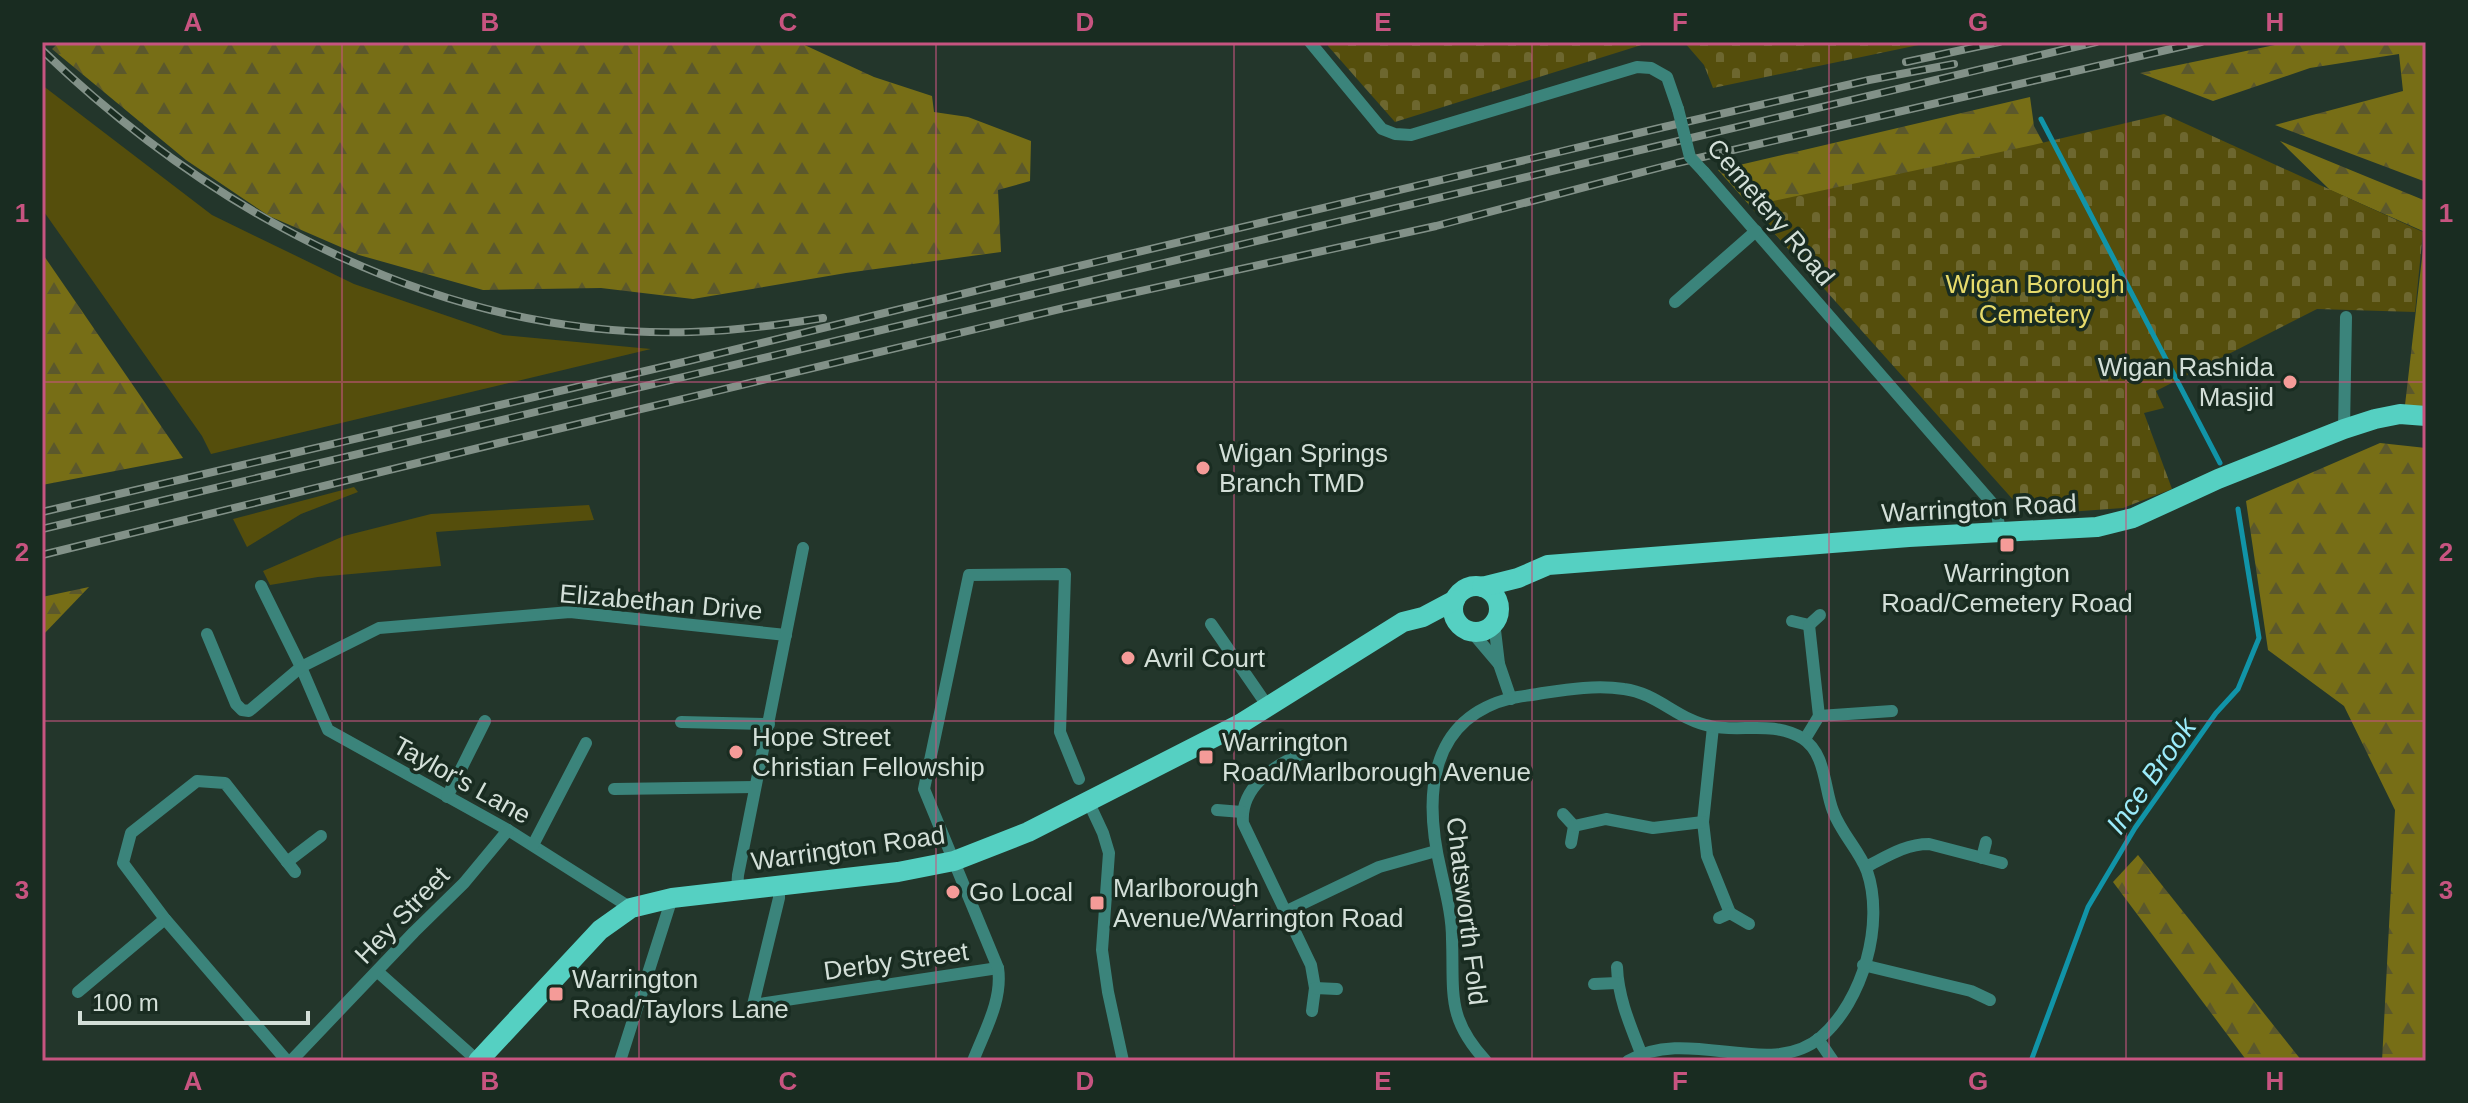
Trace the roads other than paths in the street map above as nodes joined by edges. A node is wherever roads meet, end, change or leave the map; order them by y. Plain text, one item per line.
1 (1310, 42) edge
2 (1756, 231) junction
3 (1675, 302) dead end
4 (2346, 317) dead end
5 (2426, 416) edge
6 (2344, 429) junction
7 (2000, 531) junction
8 (803, 548) dead end
9 (1518, 578) junction
10 (261, 586) dead end
11 (1482, 587) junction
12 (1455, 600) junction
13 (1496, 615) junction
14 (1820, 615) dead end
15 (1423, 617) junction
16 (1792, 621) dead end
17 (1211, 624) dead end
18 (1809, 625) junction
19 (1465, 628) junction
20 (207, 634) dead end
21 (786, 635) junction
22 (1499, 664) junction
23 (301, 667) junction
24 (1511, 699) junction
25 (1269, 708) junction
26 (1892, 711) dead end
27 (1819, 716) junction
28 (485, 721) dead end
29 (681, 722) dead end
30 (769, 724) junction
31 (1713, 727) junction
32 (1805, 739) junction
33 (586, 743) dead end
34 (1274, 751) dead end
35 (1301, 754) dead end
36 (1086, 759) dead end
37 (1281, 763) junction
38 (1074, 766) junction
39 (1079, 779) dead end
40 (755, 787) junction
41 (614, 789) dead end
42 (447, 797) junction
43 (1089, 803) junction
44 (1217, 810) dead end
45 (1242, 812) junction
46 (1563, 814) dead end
47 (1703, 822) junction
48 (1574, 826) junction
49 (508, 830) junction
50 (321, 836) dead end
51 (1986, 842) dead end
52 (1571, 843) dead end
53 (533, 845) junction
54 (1436, 851) junction
55 (1982, 858) junction
56 (954, 861) junction
57 (2002, 863) dead end
58 (1866, 867) junction
59 (779, 885) junction
60 (737, 890) junction
61 (672, 898) junction
62 (631, 908) junction
63 (1287, 911) junction
64 (165, 919) junction
65 (1749, 924) dead end
66 (1863, 965) junction
67 (1617, 967) dead end
68 (998, 968) junction
69 (378, 972) junction
70 (1617, 983) junction
71 (1594, 984) dead end
72 (1315, 988) junction
73 (1337, 989) dead end
74 (78, 992) dead end
75 (1990, 1000) dead end
76 (1312, 1011) dead end
77 (1818, 1039) junction
78 (1641, 1053) junction
79 (1726, 1056) edge
80 (289, 1061) edge
81 (478, 1061) edge
82 (620, 1061) edge
83 (973, 1061) edge
84 (1123, 1061) edge
85 (1486, 1061) edge
86 (1628, 1061) edge
87 (1833, 1061) edge

1 - 2 street, Cemetery Road, bridge
2 - 3 street
2 - 7 street, Cemetery Road
4 - 6 street
5 - 6 main road, Warrington Road
6 - 7 main road, Warrington Road
7 - 9 main road, Warrington Road
8 - 21 street
9 - 11 main road, Warrington Road
9 - 13 main road
10 - 23 street, Taylor's Lane
11 - 12 main road
11 - 13 main road
12 - 15 main road, Warrington Road
12 - 19 main road
13 - 19 main road
13 - 22 street
14 - 18 street
15 - 19 main road
15 - 25 main road, Warrington Road
16 - 18 street
17 - 25 street
18 - 27 street
19 - 22 street
20 - 23 street, Elizabethan Drive
21 - 23 street, Elizabethan Drive
21 - 30 street
22 - 24 street
23 - 42 street, Taylor's Lane
24 - 31 street, Chatsworth Fold
24 - 54 street, Chatsworth Fold
25 - 43 main road, Warrington Road
26 - 27 street
27 - 32 street
28 - 42 street
29 - 30 street
30 - 40 street
31 - 32 street, Chatsworth Fold
31 - 47 street
32 - 58 street
33 - 53 street
34 - 37 street
35 - 37 street
36 - 38 street
37 - 45 street
38 - 39 street
38 - 56 street
40 - 41 street
40 - 60 street
42 - 49 street, Taylor's Lane
43 - 56 main road, Warrington Road
43 - 84 street
44 - 45 street
45 - 63 street
46 - 48 street
47 - 48 street
47 - 65 street
48 - 52 street
49 - 53 street, Taylor's Lane
49 - 69 street, Hey Street
50 - 64 street
51 - 55 street
53 - 62 street, Taylor's Lane
54 - 63 street
54 - 85 street, Chatsworth Fold
55 - 57 street
55 - 58 street
56 - 59 main road, Warrington Road
56 - 68 street
58 - 66 street
59 - 60 main road, Warrington Road
59 - 68 street, Derby Street
60 - 61 main road, Warrington Road
61 - 62 main road, Warrington Road
61 - 82 street
62 - 81 main road, Warrington Road
63 - 72 street
64 - 74 street
64 - 80 street
66 - 75 street
66 - 77 street
67 - 70 street
68 - 83 street
69 - 80 street, Hey Street
69 - 81 street
70 - 71 street
70 - 78 street
72 - 73 street
72 - 76 street
77 - 79 street
77 - 87 street
78 - 79 street
78 - 86 street

